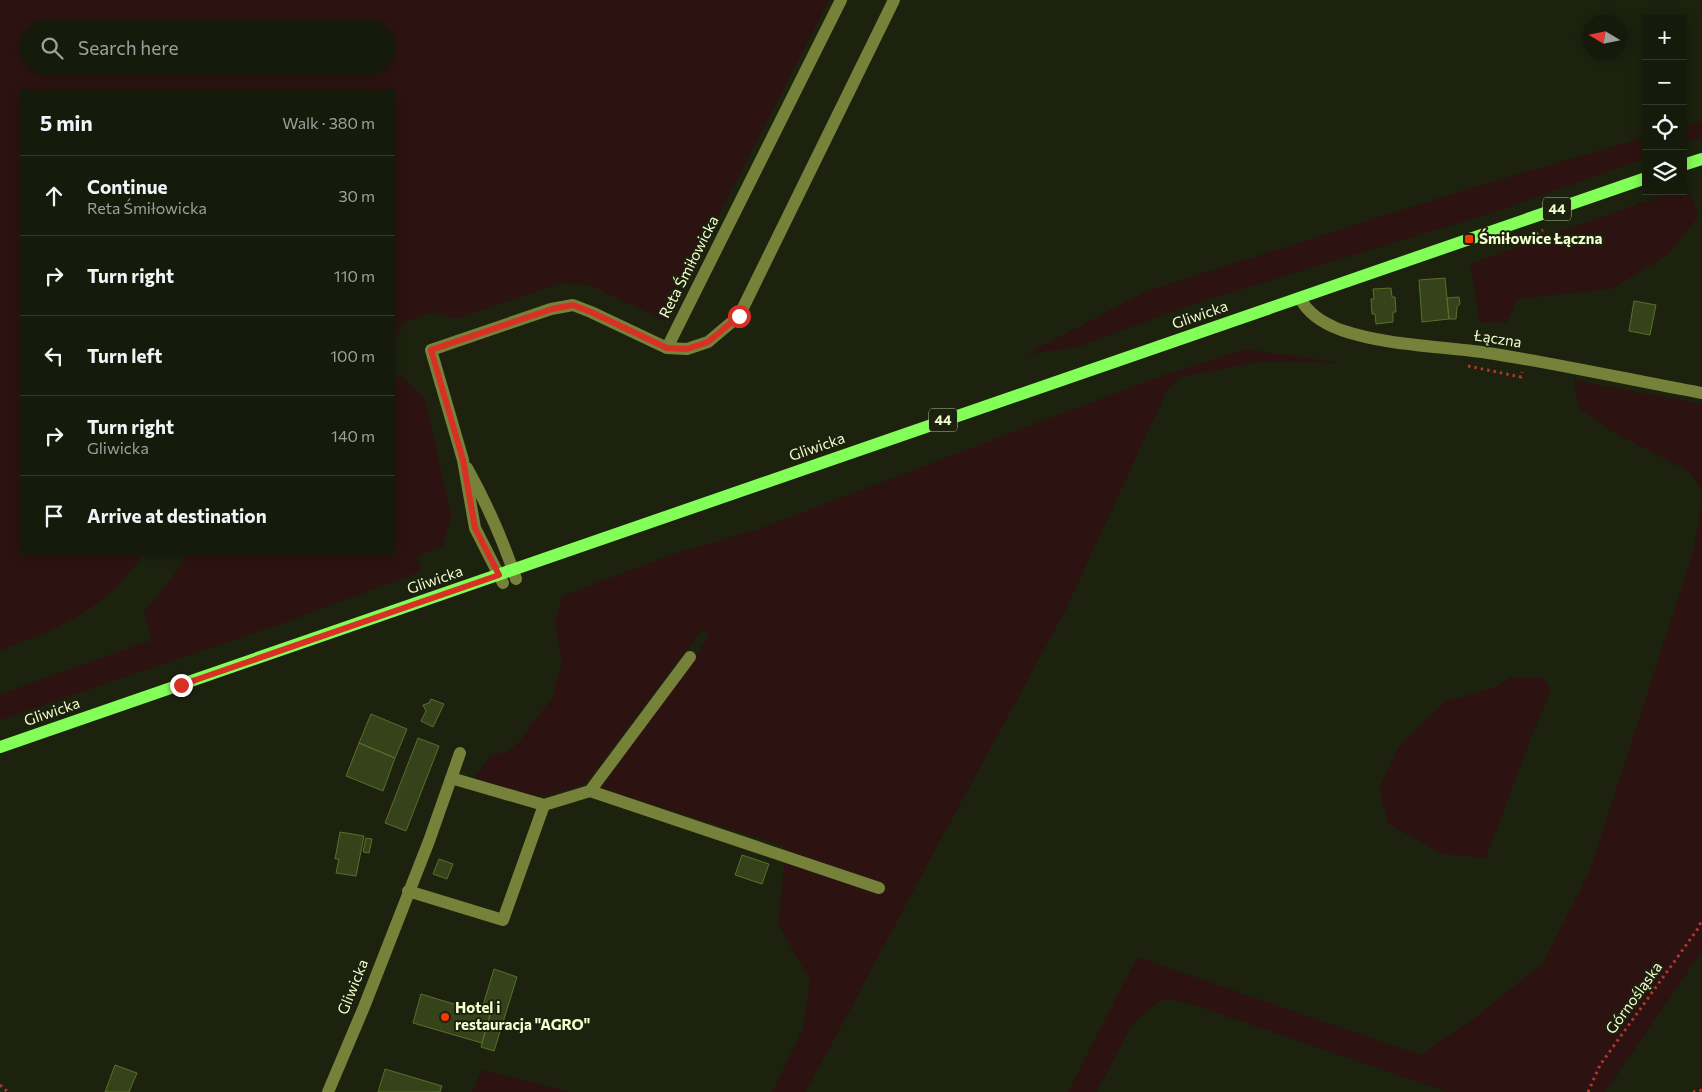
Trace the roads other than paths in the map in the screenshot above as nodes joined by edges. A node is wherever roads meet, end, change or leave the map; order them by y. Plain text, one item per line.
1 (841, 0) edge
2 (894, 0) edge
3 (1702, 159) edge
4 (1687, 164) edge
5 (1642, 179) edge
6 (1300, 298) junction
7 (667, 348) junction
8 (1702, 393) edge
9 (463, 460) junction
10 (514, 574) junction
11 (501, 579) junction
12 (690, 657) dead end
13 (0, 747) edge
14 (460, 753) dead end
15 (451, 778) junction
16 (590, 790) junction
17 (544, 805) junction
18 (878, 888) dead end
19 (408, 891) junction
20 (328, 1092) edge

1 - 7 street, Reta Śmiłowicka
2 - 7 street
3 - 4 main road
5 - 6 main road, Gliwicka / 44
6 - 8 street, Łączna
6 - 10 main road, Gliwicka / 44
7 - 9 street
9 - 10 street
9 - 11 street
10 - 11 main road, Gliwicka / 44
11 - 13 main road, Gliwicka / 44
12 - 16 street
14 - 15 street, Gliwicka
15 - 17 street
15 - 19 street, Gliwicka
16 - 17 street
16 - 18 street
17 - 19 street
19 - 20 street, Gliwicka

